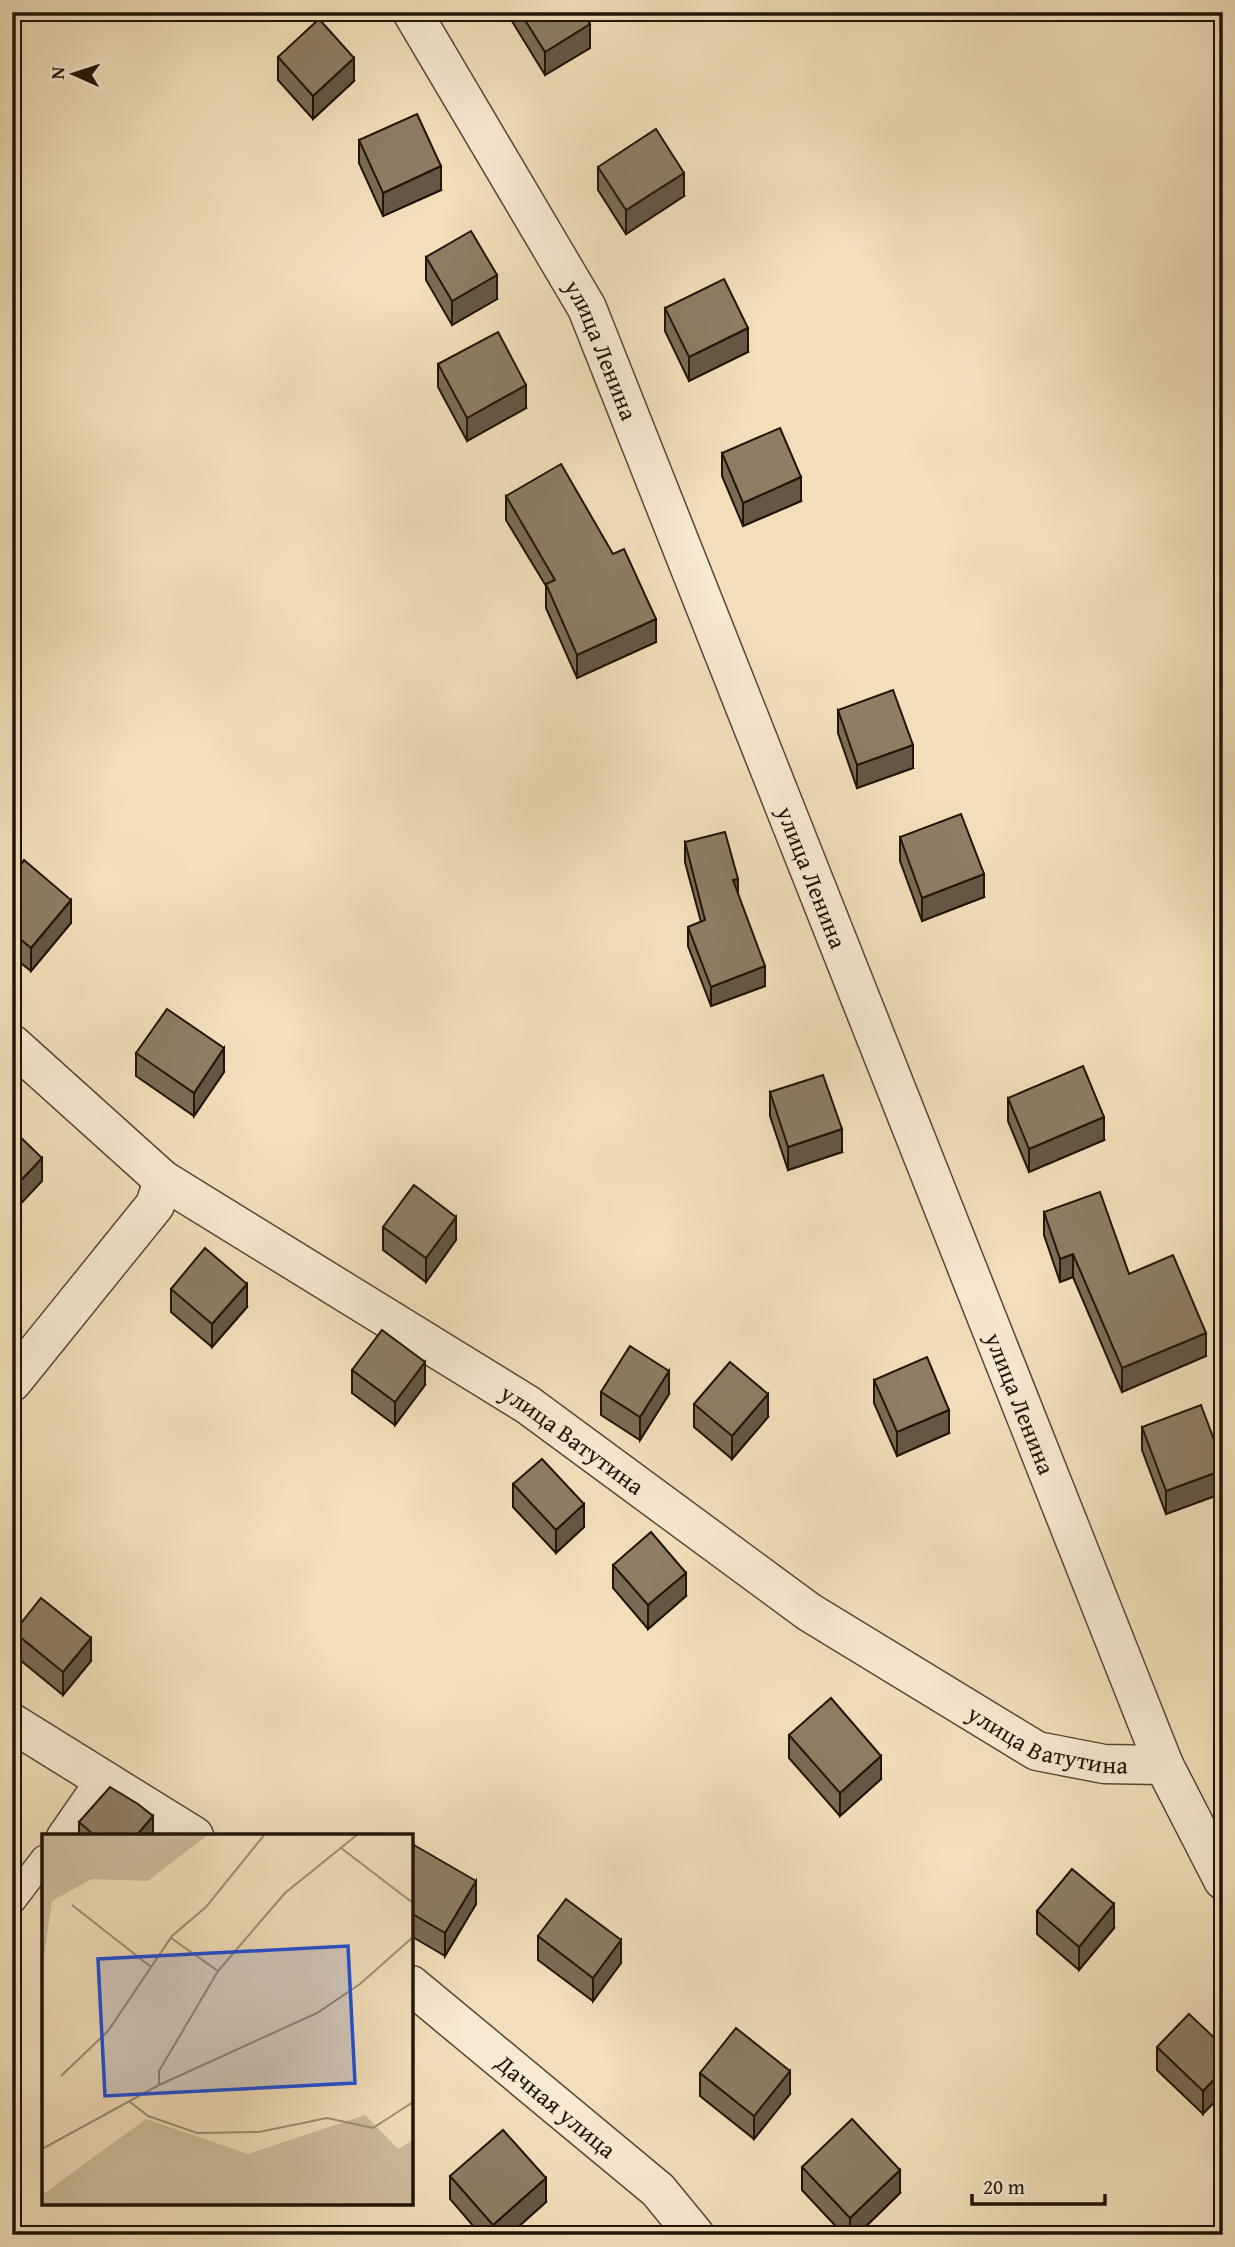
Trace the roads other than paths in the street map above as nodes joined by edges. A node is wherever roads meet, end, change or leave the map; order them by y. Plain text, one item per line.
1 (412, 12) edge
2 (12, 1044) edge
3 (163, 1180) junction
4 (12, 1382) edge
5 (12, 1723) edge
6 (1164, 1765) junction
7 (100, 1778) junction
8 (61, 1834) edge
9 (191, 1834) edge
10 (42, 1862) edge
11 (1223, 1880) edge
12 (12, 1901) edge
13 (413, 1986) edge
14 (695, 2235) edge

1 - 6 street, улица Ленина
2 - 3 street, улица Ватутина
3 - 4 street
3 - 6 street, улица Ватутина
5 - 7 street
6 - 11 street, улица Ленина
7 - 8 lane
7 - 9 street
10 - 12 lane
13 - 14 street, Дачная улица

